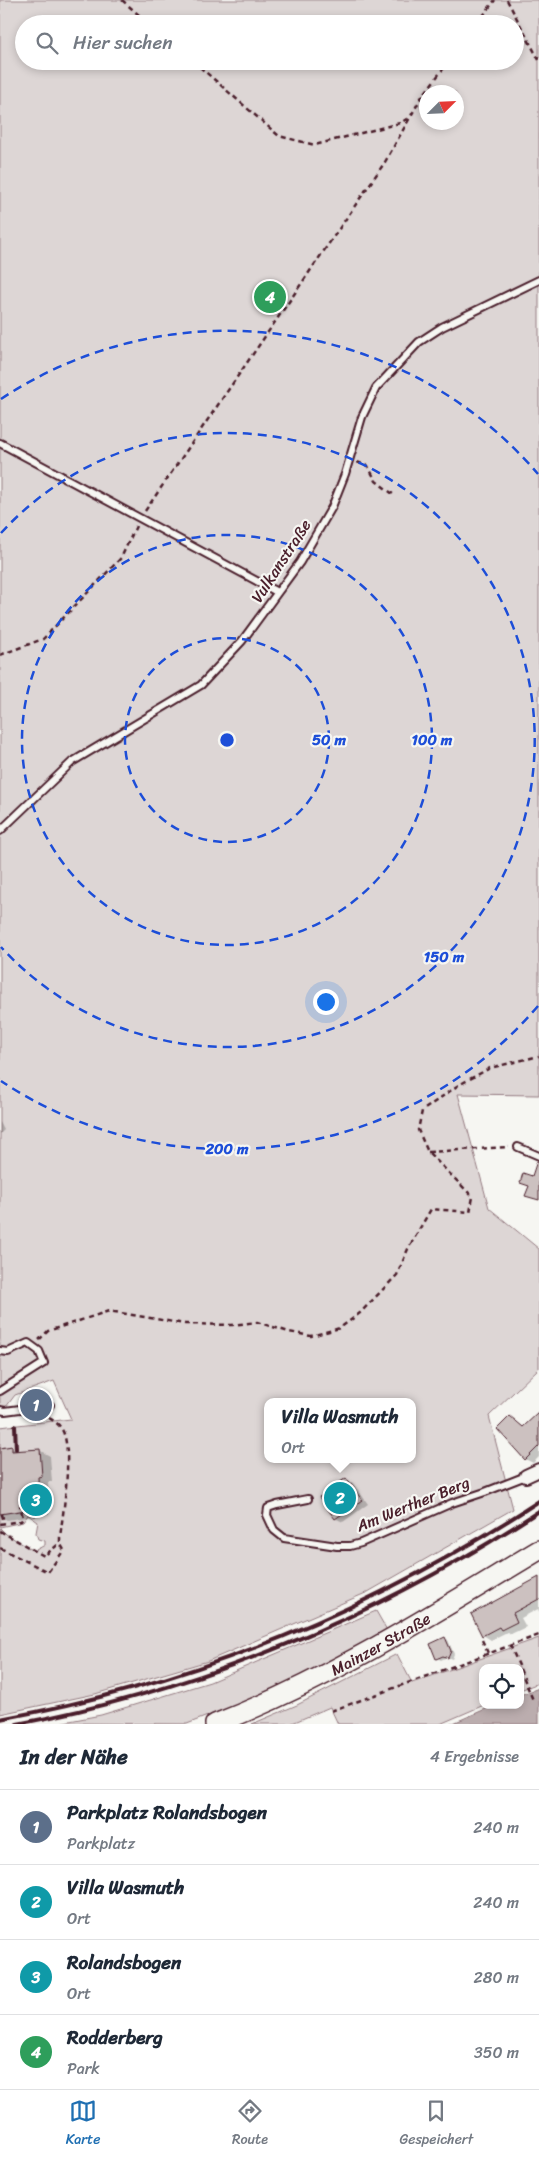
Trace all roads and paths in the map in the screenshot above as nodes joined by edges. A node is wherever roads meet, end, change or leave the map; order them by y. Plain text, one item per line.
1 (122, 0) edge
2 (495, 0) edge
3 (507, 0) edge
4 (139, 15) edge
5 (484, 15) edge
6 (515, 15) edge
7 (524, 32) edge
8 (539, 60) edge
9 (203, 70) edge
10 (442, 70) edge
11 (410, 117) junction
12 (539, 280) edge
13 (0, 443) edge
14 (349, 460) junction
15 (394, 495) dead end
16 (140, 519) junction
17 (277, 592) junction
18 (0, 655) edge
19 (0, 831) edge
20 (539, 1056) edge
21 (518, 1147) joint
22 (428, 1152) junction
23 (539, 1156) edge
24 (33, 1346) junction
25 (0, 1351) edge
26 (0, 1390) edge
27 (50, 1405) dead end
28 (26, 1408) junction
29 (0, 1410) edge
30 (539, 1470) edge
31 (526, 1476) joint
32 (308, 1499) dead end
33 (20, 1505) dead end
34 (2, 1514) dead end
35 (0, 1524) edge
36 (4, 1524) junction
37 (0, 1531) edge
38 (60, 1543) junction
39 (0, 1548) edge
40 (539, 1550) edge
41 (539, 1635) edge
42 (482, 1640) dead end
43 (510, 1645) junction
44 (488, 1653) junction
45 (518, 1664) edge
46 (524, 1679) edge
47 (533, 1700) dead end
48 (331, 1711) dead end
49 (214, 1724) edge

1 - 4 path
2 - 5 path
3 - 6 path
7 - 8 path
9 - 11 path
10 - 11 path
11 - 16 path
12 - 14 lane, Vulkanstraße
13 - 16 lane
14 - 15 path
14 - 17 lane, Vulkanstraße
16 - 17 lane
16 - 18 path
17 - 19 lane, Vulkanstraße
20 - 22 path
21 - 22 path
21 - 23 lane
22 - 24 path
24 - 25 lane
24 - 26 lane
27 - 28 lane
28 - 29 lane
28 - 38 path
30 - 31 street, Am Werther Berg
31 - 32 lane, Am Werther Berg
33 - 36 path
34 - 36 path
35 - 36 path
37 - 38 path
38 - 39 path
40 - 49 main road, Mainzer Straße
41 - 43 path
42 - 44 path
43 - 44 path
43 - 45 path
44 - 48 path
46 - 47 path

